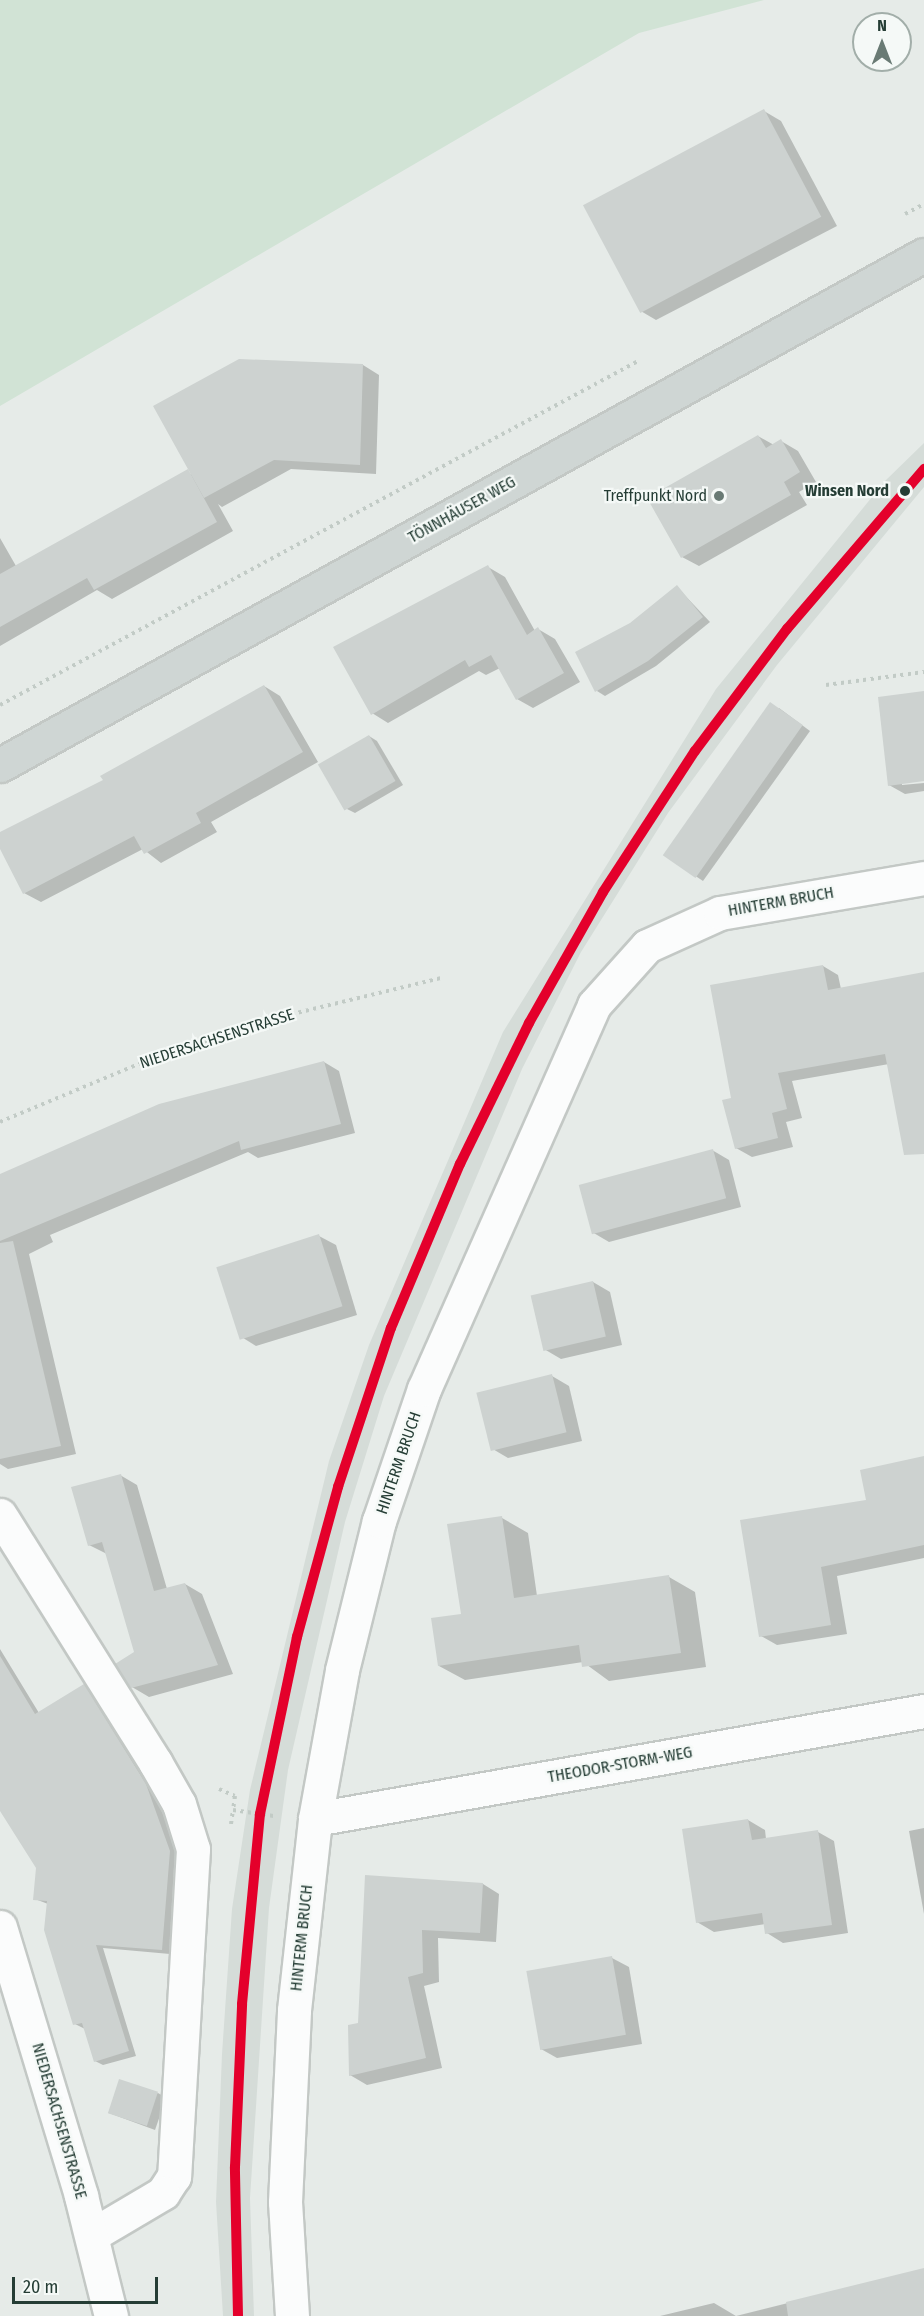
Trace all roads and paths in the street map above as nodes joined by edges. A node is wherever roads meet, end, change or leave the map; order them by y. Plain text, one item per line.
1 (924, 204) edge
2 (903, 216) dead end
3 (924, 255) edge
4 (645, 357) dead end
5 (924, 672) edge
6 (826, 686) dead end
7 (0, 705) edge
8 (0, 765) edge
9 (924, 878) edge
10 (441, 978) dead end
11 (0, 1122) edge
12 (0, 1515) edge
13 (924, 1711) edge
14 (315, 1819) junction
15 (192, 1849) junction
16 (0, 1927) edge
17 (92, 2235) junction
18 (111, 2316) edge
19 (292, 2316) edge

1 - 2 path
3 - 8 main road, TÖNNHÄUSER WEG
4 - 7 path
5 - 6 path
9 - 14 street, HINTERM BRUCH
10 - 11 path, NIEDERSACHSENSTRASSE
12 - 15 street
13 - 14 street, THEODOR-STORM-WEG
14 - 15 path
14 - 19 street, HINTERM BRUCH
15 - 17 street
16 - 17 street, NIEDERSACHSENSTRASSE
17 - 18 street, NIEDERSACHSENSTRASSE

